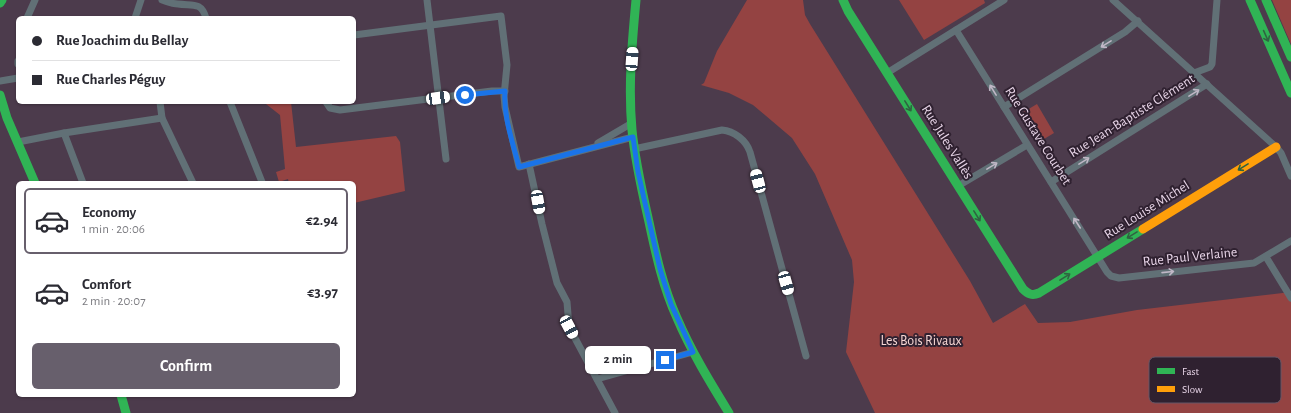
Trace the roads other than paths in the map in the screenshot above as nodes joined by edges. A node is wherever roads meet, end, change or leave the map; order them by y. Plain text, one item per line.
1 (2, 0) edge
2 (35, 0) edge
3 (141, 0) edge
4 (162, 0) edge
5 (427, 0) edge
6 (636, 0) edge
7 (843, 0) edge
8 (1004, 0) edge
9 (1113, 0) edge
10 (1217, 0) edge
11 (1250, 0) edge
12 (1266, 0) edge
13 (0, 3) edge
14 (28, 16) edge
15 (137, 16) edge
16 (206, 16) edge
17 (1138, 21) junction
18 (429, 25) junction
19 (956, 30) junction
20 (356, 35) edge
21 (1291, 56) edge
22 (887, 72) junction
23 (1194, 73) junction
24 (16, 78) edge
25 (0, 81) edge
26 (1207, 84) junction
27 (505, 91) junction
28 (1291, 93) edge
29 (0, 95) edge
30 (438, 98) junction
31 (160, 104) edge
32 (231, 104) edge
33 (327, 104) edge
34 (1004, 107) junction
35 (162, 118) junction
36 (632, 123) junction
37 (64, 133) junction
38 (633, 137) junction
39 (18, 142) junction
40 (1027, 145) junction
41 (1276, 147) junction
42 (591, 148) junction
43 (634, 149) junction
44 (446, 159) dead end
45 (529, 164) junction
46 (1291, 176) edge
47 (34, 181) edge
48 (82, 181) edge
49 (192, 181) edge
50 (262, 181) edge
51 (1051, 182) junction
52 (958, 186) junction
53 (1291, 241) edge
54 (1098, 256) junction
55 (1266, 257) junction
56 (1031, 295) joint
57 (1291, 298) edge
58 (693, 352) junction
59 (806, 356) dead end
60 (597, 379) junction
61 (122, 397) edge
62 (126, 413) edge
63 (615, 413) edge
64 (729, 413) edge

1 - 13 main road
2 - 14 street
3 - 15 street
4 - 16 street
5 - 18 street
6 - 36 main road
7 - 22 main road, Rue Jules Vallès
8 - 19 street
9 - 17 street
10 - 23 street
11 -> 28 main road
12 - 21 main road
17 - 23 street
17 -> 34 street
18 - 20 street
18 - 27 street
18 - 30 street
19 - 22 street
34 -> 19 street, Rue Gustave Courbet
22 -> 52 main road, Rue Jules Vallès
23 - 26 street
24 - 25 street
26 - 41 street
51 -> 26 street, Rue Jean-Baptiste Clément
27 - 30 street
27 - 45 street
29 - 39 main road
30 - 33 street
30 - 44 street
31 - 35 street
32 - 50 street
34 - 40 street, Rue Gustave Courbet
35 - 37 street
35 - 49 street
36 - 38 main road
36 - 42 street
37 - 39 street
37 - 48 street
38 - 42 street
38 - 43 main road
39 - 47 main road
40 - 51 street, Rue Gustave Courbet
52 -> 40 street
41 - 46 street
41 -> 54 main road, Rue Louise Michel
42 - 45 street
43 - 58 main road
43 - 59 street
45 - 60 street
54 -> 51 street, Rue Gustave Courbet
52 -> 56 main road, Rue Jules Vallès
53 - 55 street, Rue Paul Verlaine
54 -> 55 street, Rue Paul Verlaine
56 -> 54 main road, Rue Louise Michel
55 - 57 street
58 - 60 street
58 - 64 main road
60 - 63 street
61 - 62 main road

